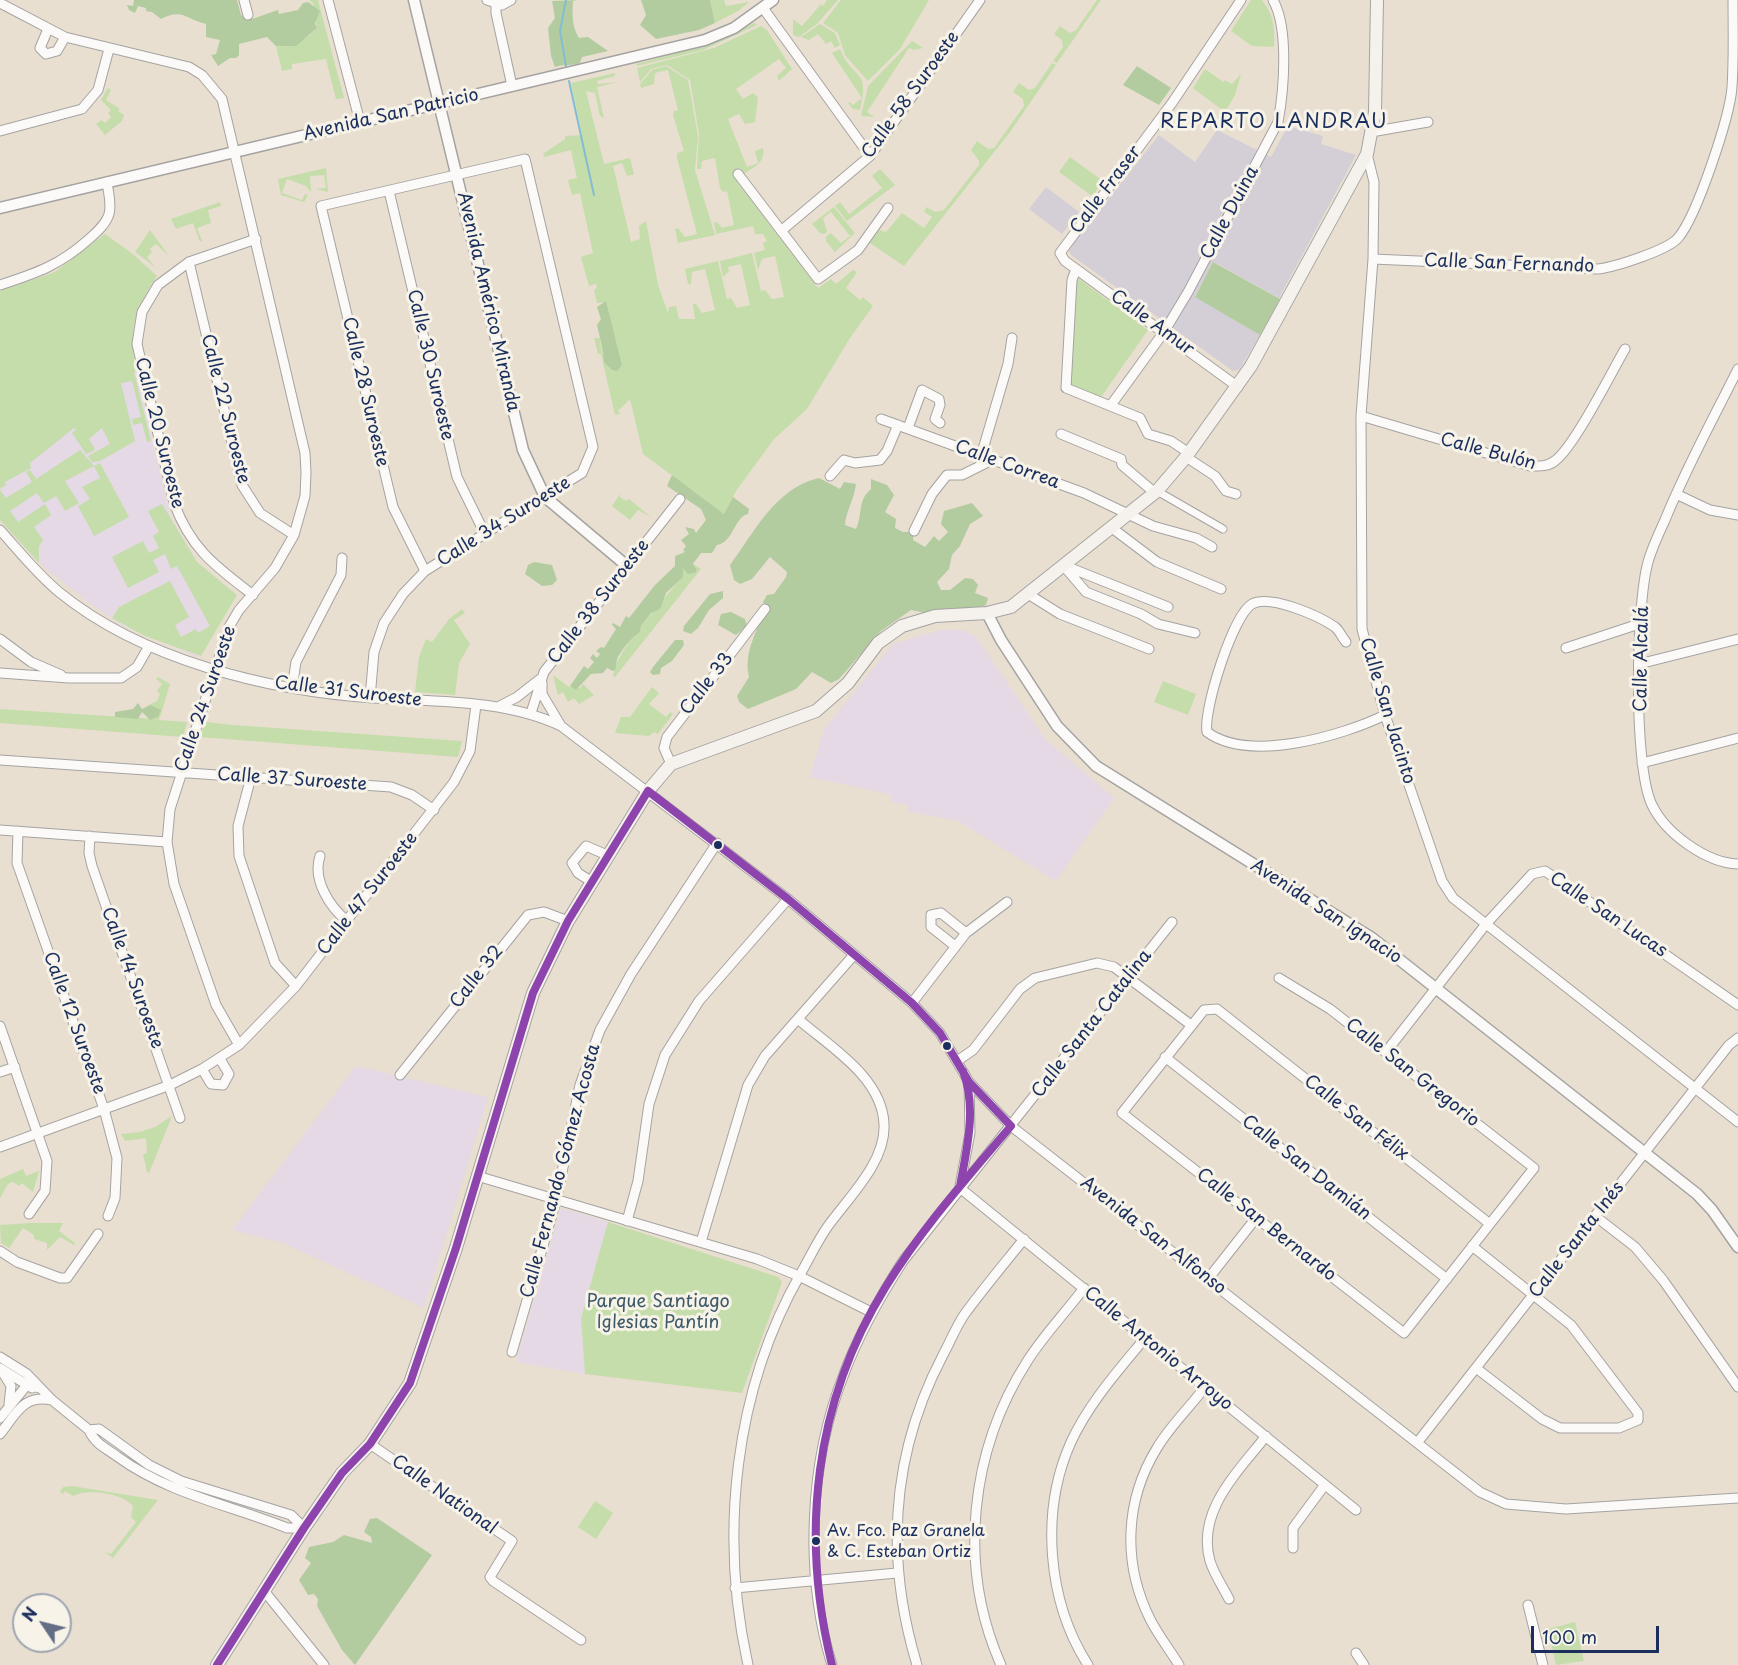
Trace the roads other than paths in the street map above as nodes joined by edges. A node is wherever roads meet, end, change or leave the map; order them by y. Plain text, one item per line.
1 (244, 0) edge
2 (328, 0) edge
3 (414, 0) edge
4 (511, 0) edge
5 (773, 0) edge
6 (980, 0) edge
7 (1240, 0) edge
8 (1273, 0) edge
9 (1377, 0) edge
10 (1733, 0) edge
11 (493, 2) edge
12 (0, 3) edge
13 (763, 8) junction
14 (248, 15) dead end
15 (48, 29) junction
16 (65, 37) junction
17 (109, 49) junction
18 (512, 86) junction
19 (441, 103) junction
20 (360, 122) junction
21 (1428, 122) dead end
22 (0, 131) edge
23 (1371, 132) junction
24 (236, 152) junction
25 (1367, 154) junction
26 (870, 156) junction
27 (738, 174) dead end
28 (458, 175) junction
29 (106, 182) junction
30 (389, 190) junction
31 (0, 208) edge
32 (888, 208) dead end
33 (781, 231) junction
34 (256, 239) junction
35 (1373, 259) junction
36 (1065, 261) joint
37 (189, 262) junction
38 (1076, 268) junction
39 (0, 285) edge
40 (1164, 332) junction
41 (1012, 339) dead end
42 (1625, 348) dead end
43 (1738, 369) edge
44 (1238, 387) junction
45 (1111, 405) junction
46 (1361, 416) junction
47 (881, 419) dead end
48 (940, 423) dead end
49 (903, 426) junction
50 (1061, 434) dead end
51 (1188, 455) junction
52 (981, 456) junction
53 (992, 460) junction
54 (830, 476) dead end
55 (1156, 492) junction
56 (1236, 494) dead end
57 (1676, 494) junction
58 (545, 497) junction
59 (680, 499) dead end
60 (1132, 513) junction
61 (1738, 515) edge
62 (1112, 528) junction
63 (1223, 529) dead end
64 (0, 530) edge
65 (914, 531) dead end
66 (485, 534) junction
67 (294, 535) junction
68 (1212, 547) dead end
69 (342, 558) dead end
70 (1063, 565) junction
71 (627, 566) junction
72 (425, 571) junction
73 (1221, 589) dead end
74 (1028, 594) junction
75 (253, 595) junction
76 (1168, 607) dead end
77 (765, 609) dead end
78 (987, 613) junction
79 (1639, 624) junction
80 (1195, 633) dead end
81 (1738, 639) edge
82 (1346, 642) dead end
83 (2, 644) edge
84 (149, 646) junction
85 (1566, 648) dead end
86 (1149, 649) dead end
87 (1639, 664) junction
88 (214, 669) junction
89 (0, 673) edge
90 (542, 676) junction
91 (69, 678) junction
92 (292, 688) junction
93 (370, 698) junction
94 (476, 705) junction
95 (498, 707) junction
96 (531, 713) junction
97 (1385, 715) junction
98 (561, 726) junction
99 (1738, 738) edge
100 (0, 760) edge
101 (1641, 763) junction
102 (671, 764) junction
103 (180, 772) junction
104 (251, 777) junction
105 (648, 790) junction
106 (434, 810) junction
107 (0, 830) edge
108 (18, 831) junction
109 (90, 836) junction
110 (167, 842) junction
111 (717, 843) junction
112 (607, 855) junction
113 (320, 856) dead end
114 (1738, 864) edge
115 (592, 882) junction
116 (788, 899) junction
117 (1007, 902) dead end
118 (347, 921) junction
119 (568, 921) junction
120 (1172, 922) dead end
121 (1486, 924) junction
122 (966, 933) junction
123 (955, 946) junction
124 (853, 956) junction
125 (1129, 977) junction
126 (1279, 978) dead end
127 (296, 986) junction
128 (1436, 988) junction
129 (912, 1004) junction
130 (1738, 1005) edge
131 (798, 1019) junction
132 (1191, 1025) junction
133 (0, 1026) edge
134 (1738, 1038) edge
135 (239, 1045) junction
136 (1386, 1052) junction
137 (1166, 1057) junction
138 (220, 1059) junction
139 (957, 1061) junction
140 (15, 1067) junction
141 (202, 1069) junction
142 (0, 1072) edge
143 (400, 1075) dead end
144 (969, 1082) junction
145 (170, 1085) junction
146 (1695, 1089) junction
147 (104, 1108) junction
148 (180, 1118) dead end
149 (1738, 1122) edge
150 (1011, 1126) junction
151 (38, 1133) junction
152 (0, 1147) edge
153 (1645, 1152) junction
154 (477, 1176) junction
155 (960, 1188) junction
156 (556, 1200) junction
157 (28, 1214) dead end
158 (108, 1216) dead end
159 (1595, 1216) junction
160 (1256, 1218) junction
161 (627, 1221) junction
162 (1490, 1224) junction
163 (98, 1234) dead end
164 (1024, 1239) junction
165 (701, 1242) junction
166 (1472, 1246) junction
167 (1738, 1247) edge
168 (0, 1251) edge
169 (799, 1276) junction
170 (1208, 1279) junction
171 (1447, 1279) junction
172 (1084, 1288) junction
173 (1533, 1294) junction
174 (871, 1312) junction
175 (1145, 1338) junction
176 (512, 1352) dead end
177 (0, 1357) edge
178 (0, 1368) edge
179 (1476, 1368) junction
180 (27, 1374) junction
181 (30, 1386) junction
182 (1205, 1387) junction
183 (1738, 1387) edge
184 (44, 1391) junction
185 (52, 1400) junction
186 (23, 1405) junction
187 (0, 1418) edge
188 (0, 1434) edge
189 (1266, 1436) junction
190 (1417, 1443) junction
191 (370, 1444) junction
192 (1324, 1486) junction
193 (1738, 1498) edge
194 (1356, 1510) dead end
195 (304, 1528) junction
196 (1293, 1548) dead end
197 (897, 1574) junction
198 (816, 1581) junction
199 (735, 1588) junction
200 (265, 1592) junction
201 (1229, 1599) dead end
202 (1528, 1605) dead end
203 (580, 1640) dead end
204 (1356, 1653) dead end
205 (217, 1665) edge
206 (324, 1665) edge
207 (748, 1665) edge
208 (832, 1665) edge
209 (917, 1665) edge
210 (1001, 1665) edge
211 (1088, 1665) edge
212 (1179, 1665) edge
213 (1364, 1665) edge
214 (1543, 1665) edge

1 - 14 street
2 - 20 street
3 - 19 street, Avenida Américo Miranda
4 - 11 street
5 - 13 street, Avenida San Patricio
6 - 26 street, Calle 58 Suroeste
7 - 36 street, Calle Fraser
8 - 40 street, Calle Duina
9 - 23 main road
10 - 35 street, Calle San Fernando
11 - 18 street
12 - 15 street, Calle 24 Suroeste
13 - 18 street, Avenida San Patricio
13 - 26 street
15 - 16 street, Calle 24 Suroeste
15 - 16 street
16 - 17 street, Calle 24 Suroeste
17 - 22 street
17 - 24 street, Calle 24 Suroeste
18 - 19 street, Avenida San Patricio
19 - 20 street, Avenida San Patricio
19 - 28 street, Avenida Américo Miranda
20 - 24 street, Avenida San Patricio
21 - 23 street
23 - 25 main road
24 - 29 street, Avenida San Patricio
24 - 34 street, Calle 24 Suroeste
25 - 35 street, Calle San Jacinto
25 - 44 main road
26 - 33 street, Calle 58 Suroeste
27 - 33 street
28 - 30 street
28 - 58 street, Avenida Américo Miranda
28 - 58 street, Calle 34 Suroeste
29 - 31 street, Avenida San Patricio
29 - 39 street
30 - 66 street, Calle 30 Suroeste
30 - 72 street, Calle 28 Suroeste
32 - 33 street
34 - 37 street, Calle 20 Suroeste
34 - 67 street, Calle 24 Suroeste
35 - 46 street, Calle San Jacinto
36 - 38 street, Calle Amur
37 - 67 street, Calle 22 Suroeste
37 - 75 street, Calle 20 Suroeste
38 - 40 street, Calle Amur
38 - 45 street
40 - 44 street, Calle Amur
40 - 45 street, Calle Duina
41 - 52 street
42 - 46 street, Calle Bulón
43 - 57 street, Calle Alcalá
44 - 51 main road
45 - 51 street
46 - 97 street, Calle San Jacinto
47 - 49 street, Calle Correa
48 - 49 street
49 - 52 street, Calle Correa
49 - 54 street
50 - 55 street
51 - 55 main road
51 - 56 street
52 - 53 street, Calle Correa
53 - 60 street, Calle Correa
53 - 65 street
55 - 60 main road
55 - 63 street
57 - 61 street
57 - 79 street, Calle Alcalá
58 - 66 street, Calle 34 Suroeste
58 - 71 street, Avenida Américo Miranda
59 - 71 street, Calle 38 Suroeste
60 - 62 main road
60 - 68 street, Calle Correa
62 - 70 main road
62 - 73 street
64 - 84 street, Calle 31 Suroeste
66 - 72 street, Calle 34 Suroeste
67 - 75 street, Calle 24 Suroeste
69 - 92 street
70 - 74 main road
70 - 76 street
70 - 80 street
71 - 90 street, Calle 38 Suroeste
72 - 93 street, Calle 34 Suroeste
74 - 78 main road
74 - 86 street
75 - 88 street, Calle 24 Suroeste
77 - 102 street, Calle 33
78 - 102 main road
78 - 128 street, Avenida San Ignacio
79 - 85 street
79 - 87 street, Calle Alcalá
81 - 87 street
82 - 97 street
83 - 91 street
84 - 88 street, Calle 31 Suroeste
84 - 91 street
87 - 101 street, Calle Alcalá
88 - 92 street, Calle 31 Suroeste
88 - 103 street, Calle 24 Suroeste
89 - 91 street
90 - 95 street
90 - 96 street, Calle 38 Suroeste
90 - 98 street
92 - 93 street, Calle 31 Suroeste
93 - 94 street, Calle 31 Suroeste
94 - 95 street, Calle 31 Suroeste
94 - 106 street, Calle 47 Suroeste
95 - 96 street, Calle 31 Suroeste
96 - 98 street, Calle 31 Suroeste
97 - 121 street, Calle San Jacinto
98 - 105 street, Calle 31 Suroeste
99 - 101 street
100 - 103 street, Calle 37 Suroeste
101 - 114 street, Calle Alcalá
102 - 105 main road
103 - 104 street, Calle 37 Suroeste
103 - 110 street, Calle 24 Suroeste
104 - 106 street, Calle 37 Suroeste
104 - 127 street
105 - 111 street, Avenida San Alfonso
105 - 112 main road
106 - 118 street, Calle 47 Suroeste
107 - 108 street
108 - 109 street
108 - 147 street, Calle 12 Suroeste
109 - 110 street
109 - 145 street, Calle 14 Suroeste
110 - 135 street, Calle 24 Suroeste
111 - 116 street, Avenida San Alfonso
111 - 156 street, Calle Fernando Gómez Acosta
112 - 115 main road
112 - 115 street
113 - 118 street
115 - 119 main road
116 - 124 street, Avenida San Alfonso
116 - 161 street
117 - 122 street
118 - 127 street, Calle 47 Suroeste
119 - 143 street, Calle 32
119 - 154 main road
120 - 125 street, Calle Santa Catalina
121 - 128 street, Calle San Lucas
121 - 130 street, Calle San Lucas
121 - 146 street, Calle San Jacinto
122 - 123 street
122 - 123 street
123 - 129 street
124 - 129 street, Avenida San Alfonso
124 - 131 street
125 - 132 street
125 - 139 street
125 - 150 street, Calle Santa Catalina
126 - 136 street, Calle San Gregorio
127 - 135 street, Calle 47 Suroeste
128 - 136 street, Calle San Lucas
128 - 153 street, Avenida San Ignacio
129 - 139 street, Avenida San Alfonso
131 - 165 street
131 - 169 street
132 - 137 street
132 - 162 street, Calle San Félix
133 - 140 street
134 - 146 street, Calle Santa Inés
135 - 138 street, Calle 47 Suroeste
136 - 162 street, Calle San Gregorio
137 - 160 street, Calle San Bernardo
137 - 171 street, Calle San Damián
138 - 141 street, Calle 47 Suroeste
138 - 141 street
139 - 144 street, Avenida San Alfonso
140 - 142 street
140 - 151 street
141 - 145 street, Calle 47 Suroeste
144 - 150 street, Avenida San Alfonso
144 - 155 street
145 - 147 street, Calle 47 Suroeste
145 - 148 street, Calle 14 Suroeste
146 - 149 street, Calle San Jacinto
146 - 153 street, Calle Santa Inés
147 - 151 street, Calle 47 Suroeste
147 - 158 street, Calle 12 Suroeste
150 - 155 street, Calle Santa Catalina
150 - 170 street, Avenida San Alfonso
151 - 152 street, Calle 47 Suroeste
151 - 157 street
153 - 159 street, Calle Santa Inés
153 - 167 street, Avenida San Ignacio
154 - 156 street
154 - 191 main road
155 - 164 street, Calle Antonio Arroyo
155 - 174 street, Calle Santa Catalina
156 - 161 street
156 - 176 street, Calle Fernando Gómez Acosta
159 - 173 street, Calle Santa Inés
159 - 183 street
160 - 170 street
160 - 171 street, Calle San Bernardo
161 - 165 street
162 - 166 street
163 - 168 street
164 - 172 street, Calle Antonio Arroyo
164 - 197 street
165 - 169 street
166 - 171 street
166 - 173 street
169 - 174 street
169 - 199 street
170 - 190 street, Avenida San Alfonso
172 - 175 street, Calle Antonio Arroyo
172 - 210 street
173 - 179 street, Calle Santa Inés
173 - 179 street
174 - 198 street, Calle Santa Catalina
175 - 182 street, Calle Antonio Arroyo
175 - 211 street
177 - 180 street
178 - 181 street
178 - 187 street
179 - 190 street, Calle Santa Inés
180 - 181 street
180 - 184 street
181 - 184 street
181 - 185 street
181 - 186 street
181 - 187 street
182 - 189 street, Calle Antonio Arroyo
182 - 212 street
184 - 185 street
185 - 186 street
185 - 195 street
186 - 188 street
189 - 192 street, Calle Antonio Arroyo
189 - 201 street
190 - 193 street, Avenida San Alfonso
191 - 195 main road
191 - 203 street, Calle National
192 - 194 street, Calle Antonio Arroyo
192 - 196 street
195 - 200 main road
197 - 198 street
197 - 209 street
198 - 199 street
198 - 208 street, Calle Santa Catalina
199 - 207 street
200 - 205 main road
200 - 206 street
202 - 214 street
204 - 213 street

